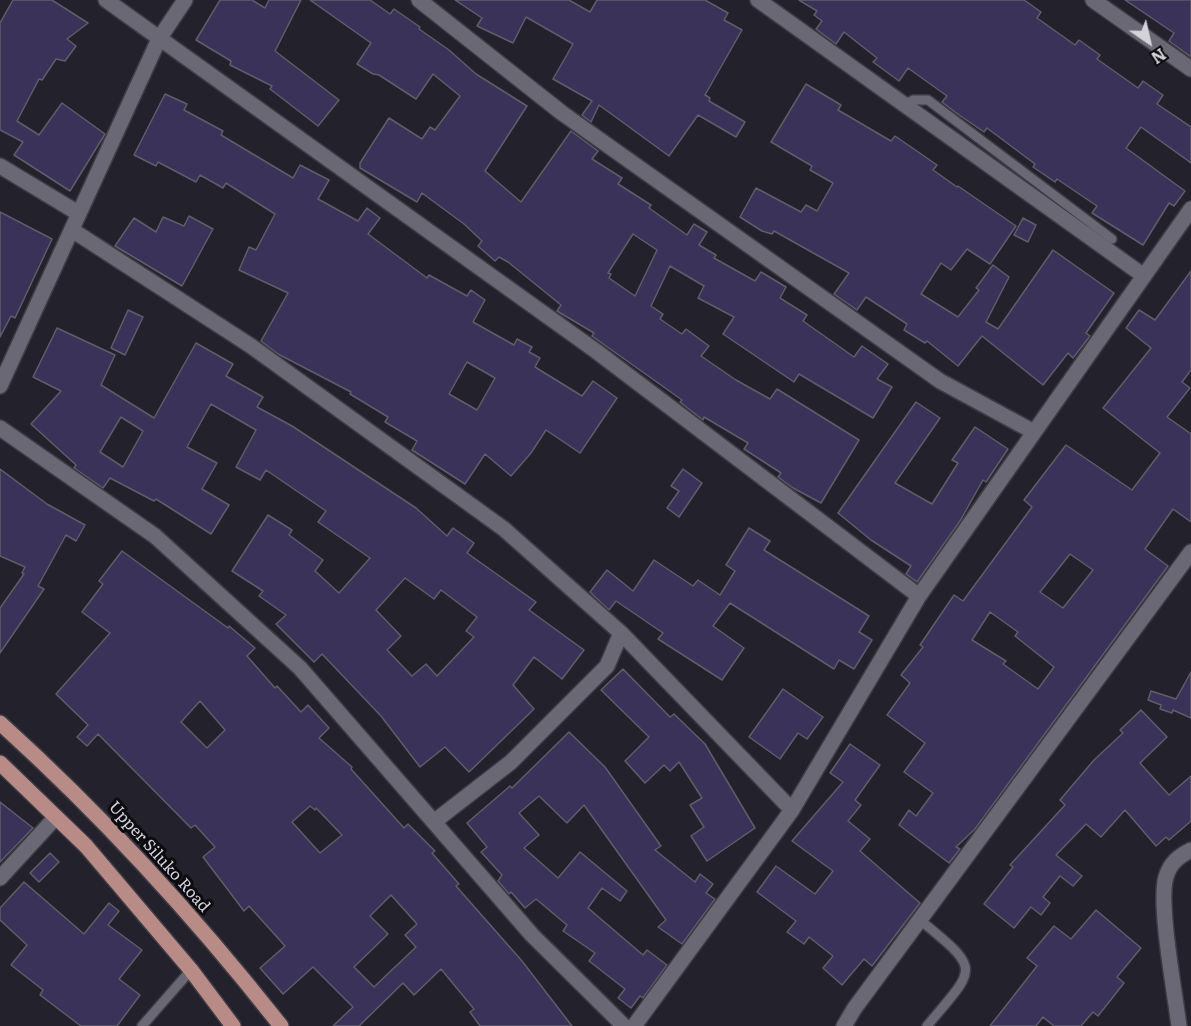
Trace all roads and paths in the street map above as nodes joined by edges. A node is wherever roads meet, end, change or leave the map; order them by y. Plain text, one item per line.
1 (106, 0) edge
2 (185, 0) edge
3 (419, 0) edge
4 (758, 0) edge
5 (1094, 0) edge
6 (159, 39) junction
7 (1191, 69) edge
8 (0, 166) edge
9 (1030, 186) junction
10 (1191, 209) edge
11 (78, 213) junction
12 (72, 230) junction
13 (1112, 239) dead end
14 (1144, 276) junction
15 (0, 386) edge
16 (0, 428) edge
17 (1034, 432) junction
18 (1191, 552) edge
19 (919, 596) junction
20 (621, 633) junction
21 (0, 723) edge
22 (0, 763) edge
23 (792, 810) junction
24 (56, 817) junction
25 (435, 821) junction
26 (1191, 850) edge
27 (0, 878) edge
28 (920, 920) junction
29 (191, 970) junction
30 (1183, 1024) edge
31 (142, 1026) edge
32 (233, 1026) edge
33 (281, 1026) edge
34 (624, 1026) edge
35 (634, 1026) edge
36 (844, 1026) edge
37 (927, 1026) edge

1 - 6 street
2 - 6 street
3 - 17 street
4 - 9 street
5 - 7 street
6 - 11 street
6 - 19 street
8 - 11 street
9 - 13 lane
9 - 14 street
10 - 14 street
11 - 12 street
12 - 15 street
12 - 20 street
14 - 17 street
16 - 25 street
17 - 19 street
18 - 28 street
19 - 23 street
20 - 23 street
20 - 25 street
21 - 33 main road, Upper Siluko Road
22 - 24 main road
23 - 35 street
24 - 27 street
24 - 29 main road
25 - 34 street
26 - 30 street
28 - 36 street
28 - 37 lane
29 - 31 lane
29 - 32 main road

